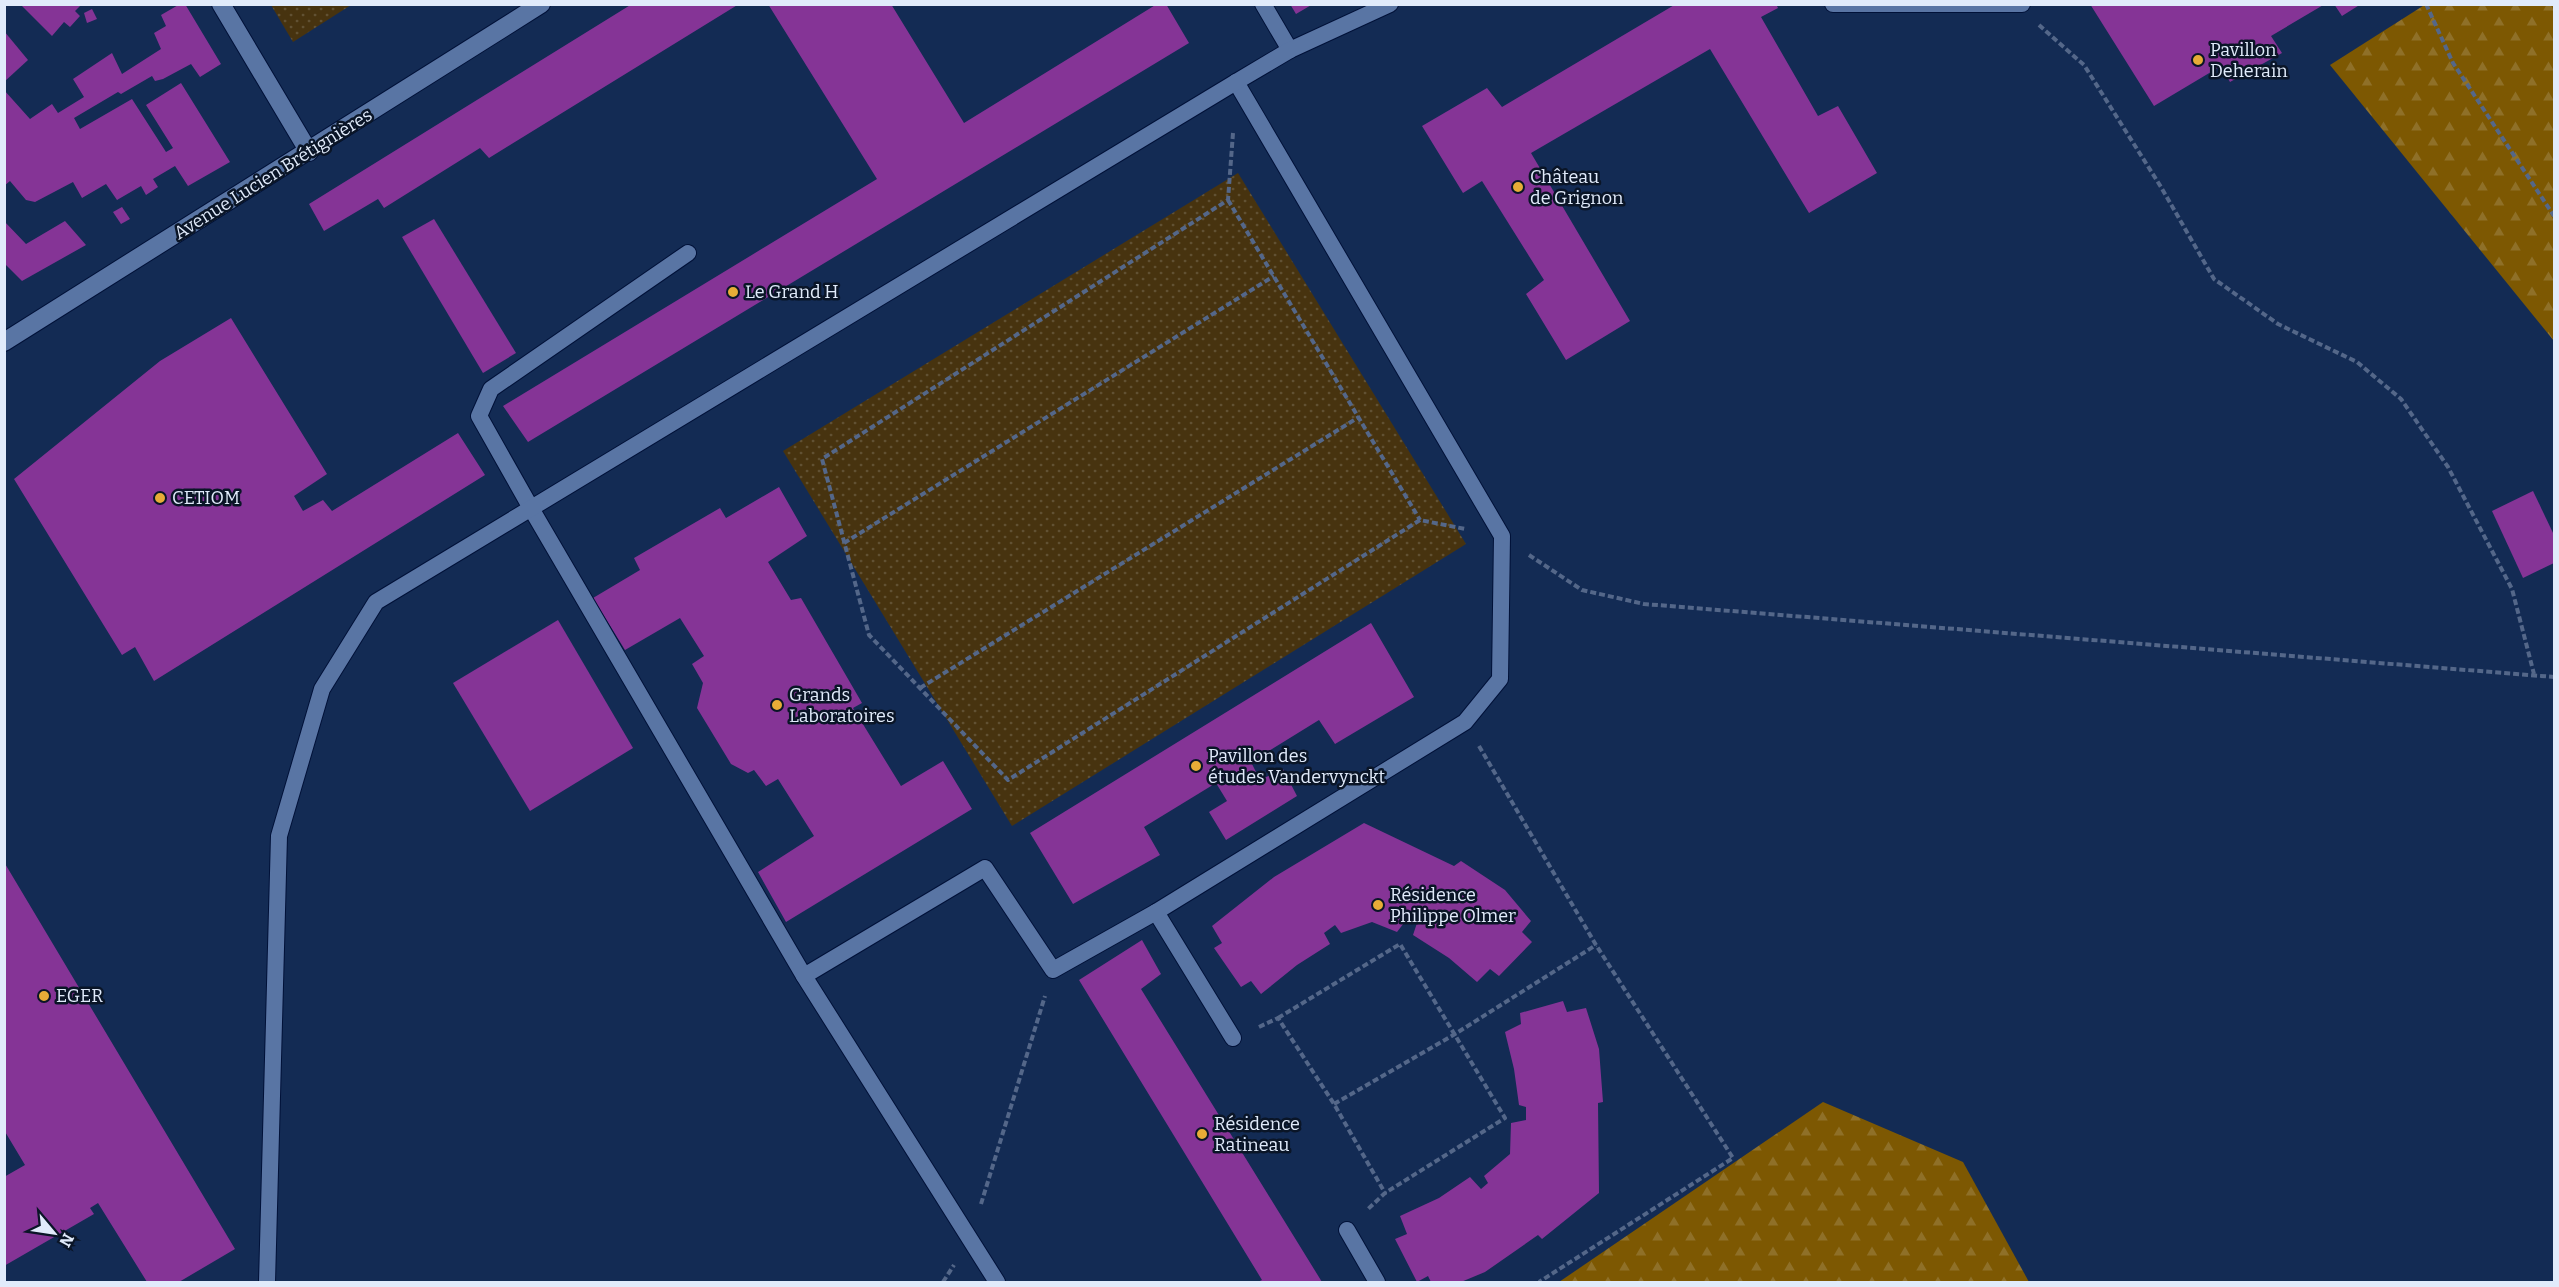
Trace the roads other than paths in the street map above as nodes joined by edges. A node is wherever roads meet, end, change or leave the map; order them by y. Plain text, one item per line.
1 (220, 4) edge
2 (541, 4) edge
3 (1263, 4) edge
4 (1389, 4) edge
5 (1833, 4) edge
6 (2016, 4) edge
7 (2022, 4) edge
8 (1290, 50) junction
9 (1236, 82) junction
10 (309, 152) junction
11 (688, 253) dead end
12 (4, 342) edge
13 (532, 510) junction
14 (1156, 912) junction
15 (804, 976) junction
16 (1233, 1038) road end
17 (1347, 1230) road end
18 (267, 1282) edge
19 (997, 1282) edge
20 (1377, 1282) edge

1 - 10 street
2 - 10 street, Avenue Lucien Brétignières
3 - 8 lane
4 - 8 lane
5 - 6 lane
6 - 7 lane
8 - 9 lane
9 - 13 lane
9 - 14 lane
10 - 12 street, Avenue Lucien Brétignières
11 - 13 lane
13 - 15 lane
13 - 18 lane
14 - 15 lane
14 - 16 lane
15 - 19 lane
17 - 20 lane

